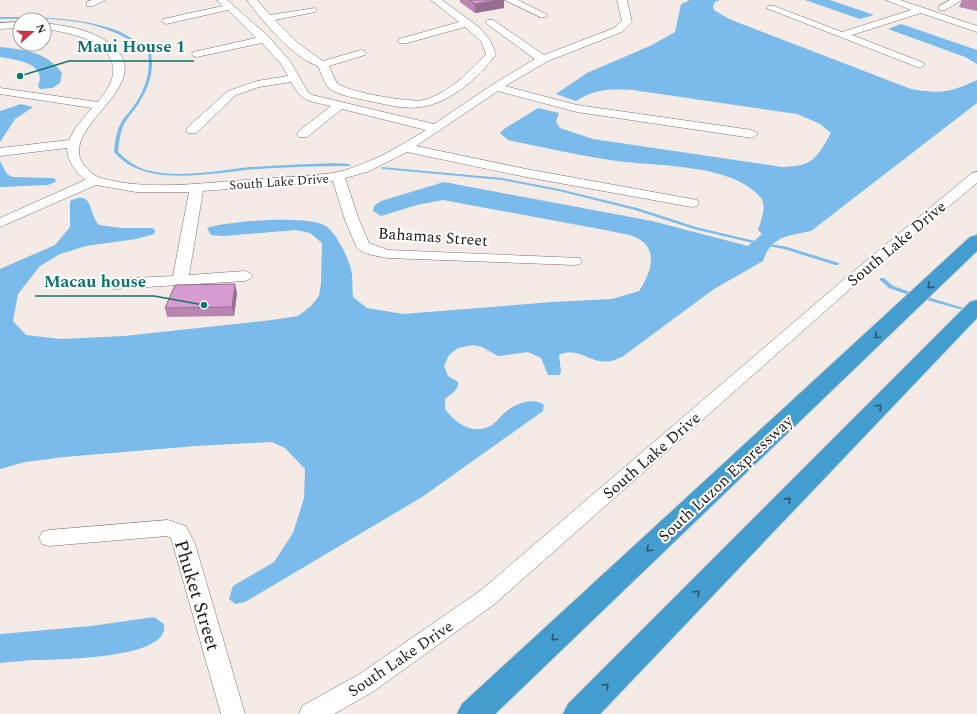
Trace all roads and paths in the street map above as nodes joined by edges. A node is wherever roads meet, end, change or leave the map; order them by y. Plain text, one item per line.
1 (100, 0) edge
2 (222, 0) edge
3 (252, 0) edge
4 (436, 0) edge
5 (510, 0) edge
6 (622, 0) edge
7 (891, 0) edge
8 (957, 0) edge
9 (90, 4) dead end
10 (920, 5) edge
11 (231, 7) junction
12 (771, 8) dead end
13 (942, 8) junction
14 (312, 10) dead end
15 (543, 15) dead end
16 (268, 18) junction
17 (977, 20) edge
18 (166, 21) dead end
19 (490, 22) dead end
20 (467, 23) junction
21 (12, 25) edge
22 (0, 26) edge
23 (52, 27) edge
24 (977, 29) edge
25 (842, 35) junction
26 (265, 39) junction
27 (403, 41) dead end
28 (361, 52) dead end
29 (197, 54) dead end
30 (542, 59) junction
31 (322, 64) junction
32 (920, 65) dead end
33 (295, 78) junction
34 (496, 87) junction
35 (0, 92) edge
36 (340, 105) junction
37 (99, 106) junction
38 (434, 128) junction
39 (192, 130) dead end
40 (303, 134) dead end
41 (752, 134) dead end
42 (74, 143) junction
43 (403, 147) junction
44 (0, 152) edge
45 (338, 176) junction
46 (977, 176) edge
47 (94, 180) junction
48 (196, 187) junction
49 (692, 203) dead end
50 (0, 223) edge
51 (977, 241) edge
52 (575, 261) dead end
53 (245, 276) dead end
54 (180, 280) junction
55 (114, 284) dead end
56 (968, 315) edge
57 (49, 538) dead end
58 (233, 714) edge
59 (311, 714) edge
60 (473, 714) edge
61 (579, 714) edge

1 - 9 street
2 - 11 street
3 - 16 street
4 - 20 street
5 - 15 street
6 - 30 street, South Lake Drive
7 - 10 street
8 - 13 street
10 - 13 street
10 - 24 street
10 - 25 street
11 - 18 street
11 - 26 street
12 - 25 street
13 - 17 street
14 - 16 street
16 - 31 street
19 - 30 street
20 - 27 street
20 - 31 street
21 - 22 street
23 - 37 street
25 - 32 street
26 - 29 street
26 - 33 street
28 - 31 street
30 - 34 street, South Lake Drive
33 - 36 street
33 - 39 street
34 - 38 street, South Lake Drive
34 - 41 street
35 - 37 street
36 - 38 street
36 - 40 street
37 - 42 street
38 - 43 street, South Lake Drive
42 - 44 street
42 - 47 street, South Lake Drive
43 - 45 street, South Lake Drive
43 - 49 street
45 - 48 street, South Lake Drive
45 - 52 street, Bahamas Street
46 - 59 street, South Lake Drive
47 - 48 street, South Lake Drive
47 - 50 street
48 - 54 street
51 -> 60 highway, South Luzon Expressway
53 - 54 street
54 - 55 street
61 -> 56 highway
57 - 58 street, Phuket Street

